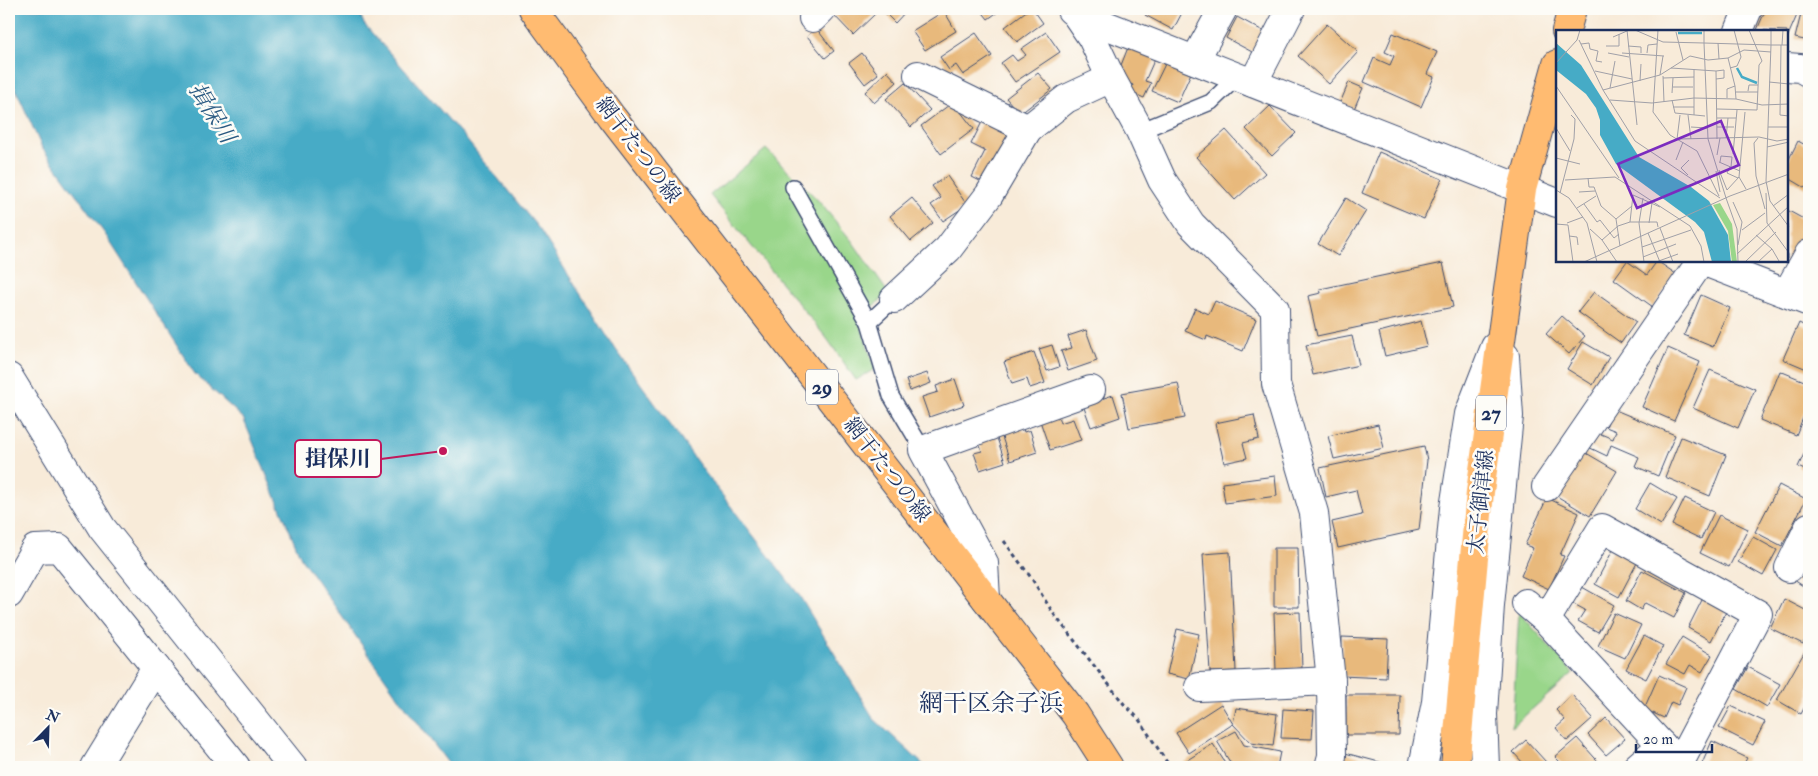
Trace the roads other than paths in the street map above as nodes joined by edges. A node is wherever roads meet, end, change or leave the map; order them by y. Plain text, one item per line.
1 (533, 9) edge
2 (1223, 9) edge
3 (1291, 9) edge
4 (1748, 9) edge
5 (1073, 11) edge
6 (1739, 30) edge
7 (1195, 60) junction
8 (1788, 67) edge
9 (1556, 68) edge
10 (1809, 73) edge
11 (918, 75) dead end
12 (1111, 78) junction
13 (1246, 80) junction
14 (1028, 129) junction
15 (1140, 131) junction
16 (793, 187) dead end
17 (1522, 189) junction
18 (1556, 203) edge
19 (1809, 254) edge
20 (1700, 262) edge
21 (1704, 262) edge
22 (1798, 298) edge
23 (894, 299) joint
24 (869, 322) junction
25 (1503, 324) junction
26 (9, 377) edge
27 (1091, 390) dead end
28 (923, 450) junction
29 (1546, 487) dead end
30 (1809, 527) edge
31 (1789, 568) dead end
32 (9, 594) edge
33 (986, 598) junction
34 (1526, 603) dead end
35 (1546, 620) junction
36 (156, 668) junction
37 (1330, 681) junction
38 (1199, 686) dead end
39 (1674, 759) edge
40 (95, 767) edge
41 (236, 767) edge
42 (293, 767) edge
43 (1110, 767) edge
44 (1329, 767) edge
45 (1423, 767) edge
46 (1455, 767) edge
47 (1485, 767) edge
48 (1637, 767) edge

1 - 33 main road, 網干たつの線 / 29
2 - 7 street
3 - 13 street
4 - 6 street
5 - 7 street
5 - 12 street
7 - 13 street
8 - 10 street
9 - 17 main road, 太子御津線 / 27
11 - 14 street
12 - 14 street
12 - 15 street
13 - 15 lane
13 - 17 street
14 - 23 street
15 - 37 street
16 - 24 lane
17 - 18 street
17 - 25 main road, 太子御津線 / 27
19 - 22 street
20 - 29 street
21 - 22 street
23 - 24 lane
24 - 28 lane
25 - 45 street
25 - 46 main road, 太子御津線 / 27
25 - 47 street
26 - 42 street
27 - 28 street
28 - 33 street
30 - 31 street
32 - 36 street
33 - 43 main road, 網干たつの線 / 29
34 - 35 street
35 - 39 street
35 - 39 street
36 - 40 street
36 - 41 street
37 - 38 street
37 - 44 street
39 - 48 street

